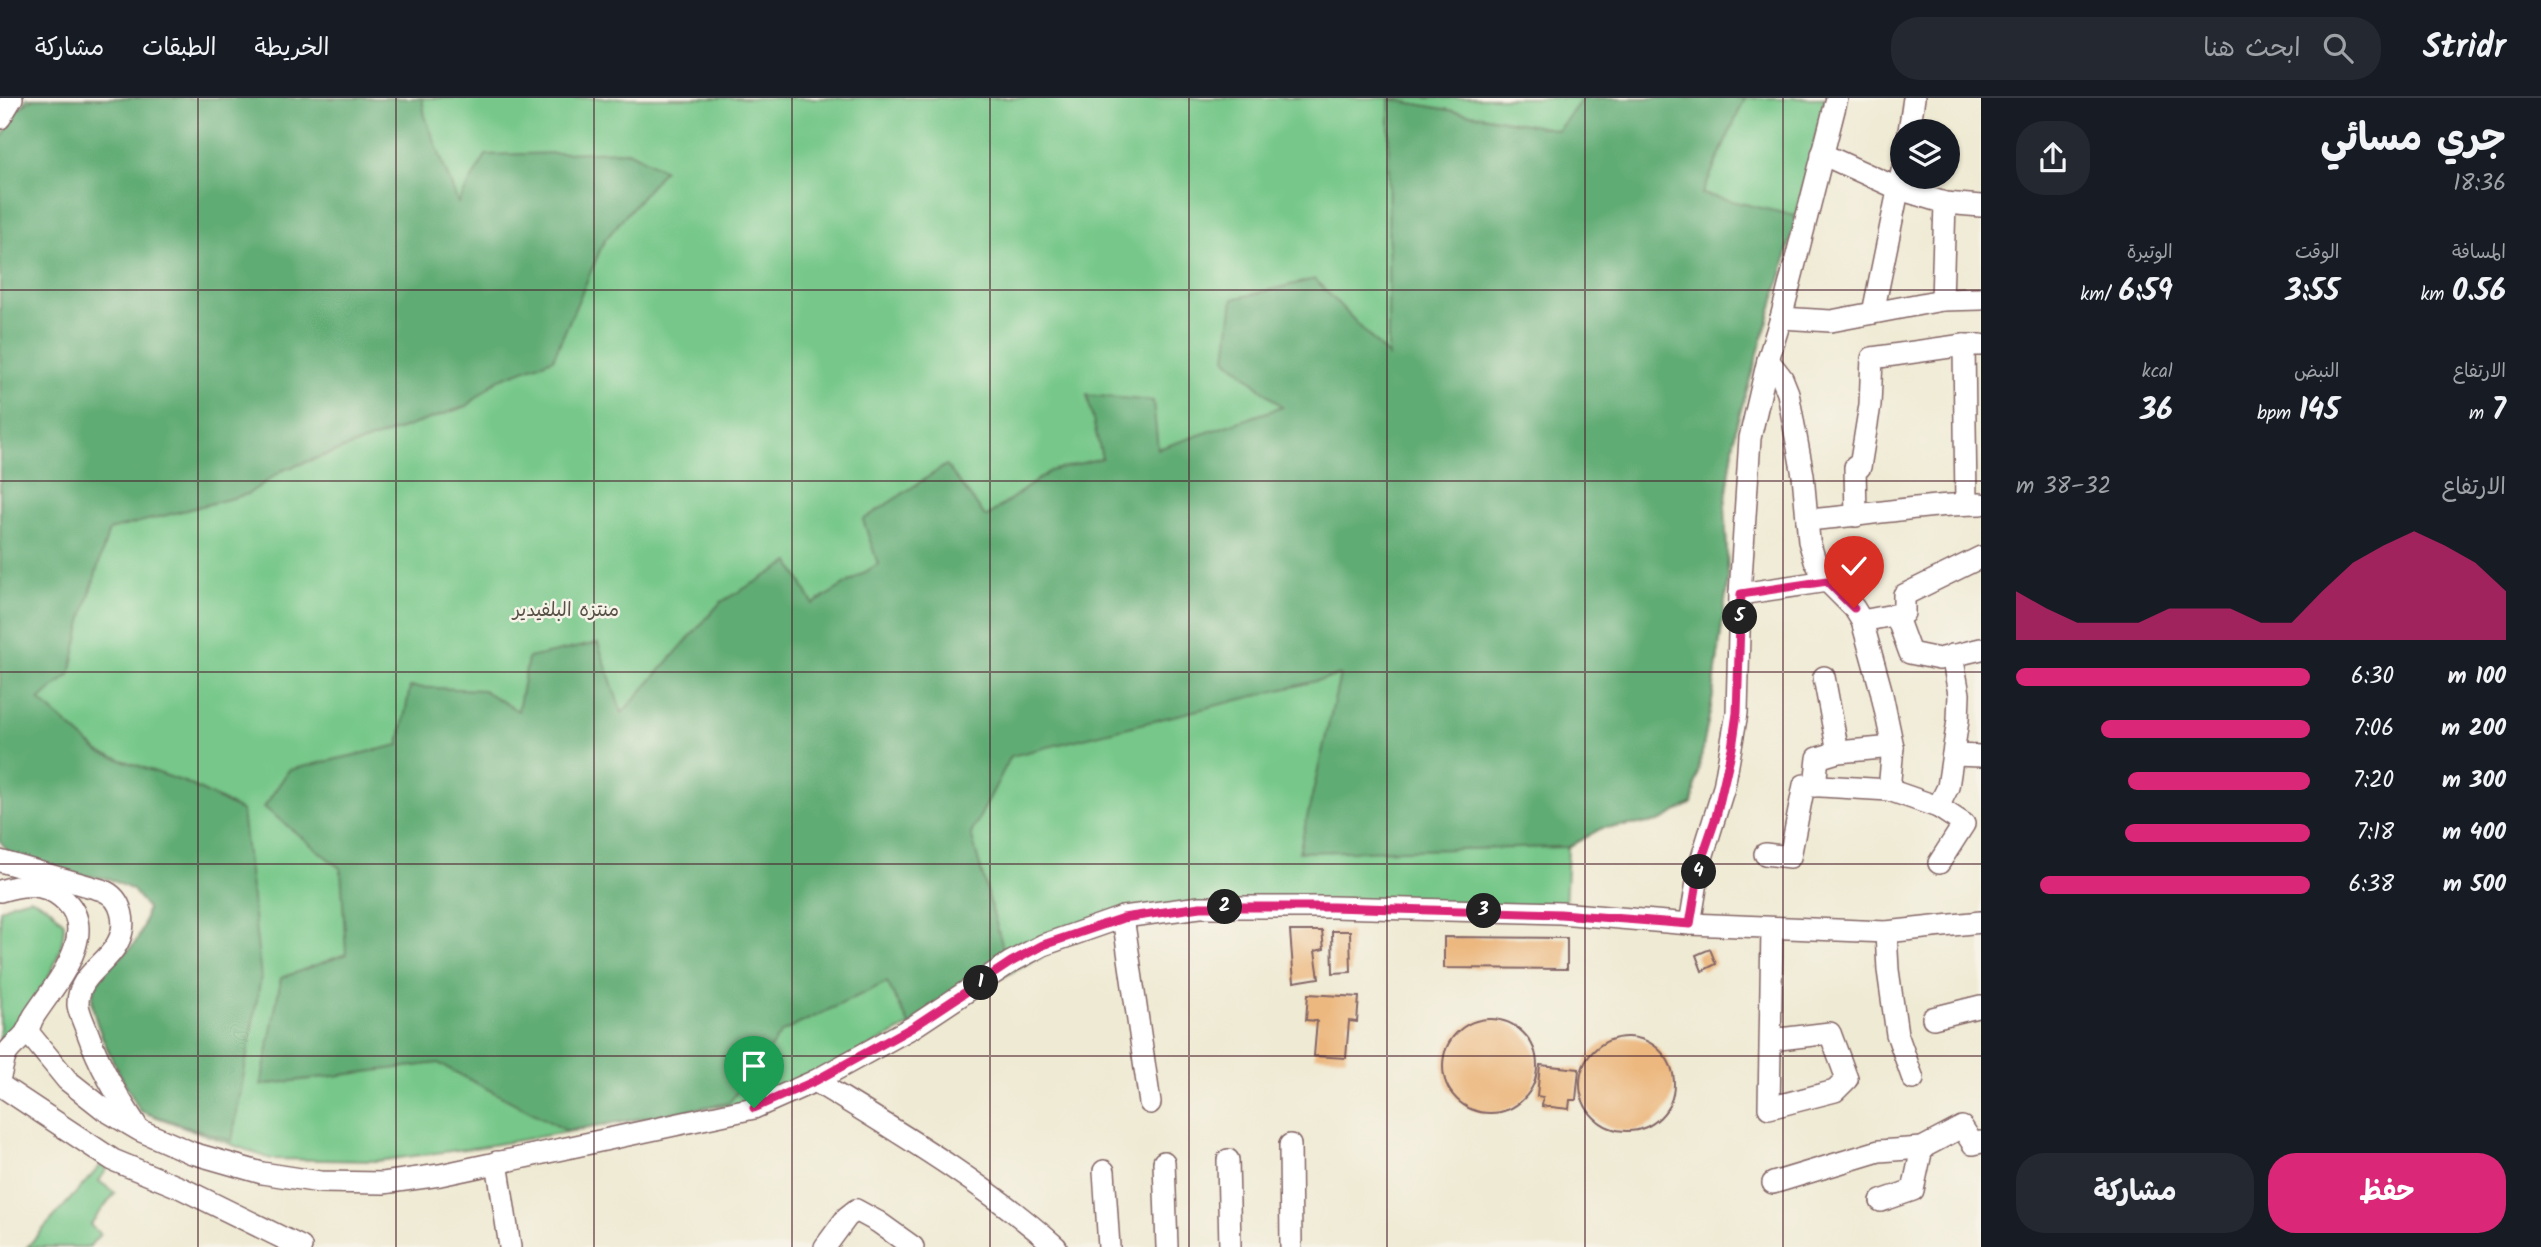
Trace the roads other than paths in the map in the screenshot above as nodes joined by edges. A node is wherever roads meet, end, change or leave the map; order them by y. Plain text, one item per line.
1 (12, 98) edge
2 (1837, 98) edge
3 (1914, 98) edge
4 (0, 118) edge
5 (1911, 119) edge
6 (1822, 154) junction
7 (1890, 176) edge
8 (1899, 189) edge
9 (1918, 189) edge
10 (1945, 203) junction
11 (1981, 206) edge
12 (1981, 299) edge
13 (1942, 300) junction
14 (1873, 313) junction
15 (1781, 318) junction
16 (1972, 345) edge
17 (1768, 360) junction
18 (1973, 504) edge
19 (1856, 516) junction
20 (1807, 520) junction
21 (1981, 557) edge
22 (1827, 581) junction
23 (1741, 594) junction
24 (1896, 614) junction
25 (1862, 621) junction
26 (1981, 649) edge
27 (1952, 655) junction
28 (1824, 677) dead end
29 (1893, 747) junction
30 (1838, 752) junction
31 (1953, 755) junction
32 (1981, 756) edge
33 (1815, 786) junction
34 (1889, 790) junction
35 (1938, 807) junction
36 (1765, 854) dead end
37 (0, 861) edge
38 (1939, 863) dead end
39 (0, 891) edge
40 (1123, 918) junction
41 (1981, 922) edge
42 (1690, 924) junction
43 (1772, 928) junction
44 (1886, 932) junction
45 (1981, 1006) edge
46 (1933, 1018) dead end
47 (27, 1031) junction
48 (1770, 1040) dead end
49 (0, 1076) edge
50 (1913, 1079) dead end
51 (815, 1081) junction
52 (0, 1086) edge
53 (1150, 1103) dead end
54 (139, 1130) junction
55 (1981, 1142) edge
56 (1290, 1145) dead end
57 (1922, 1148) junction
58 (1228, 1160) dead end
59 (496, 1162) junction
60 (1164, 1162) dead end
61 (1104, 1171) dead end
62 (1773, 1183) dead end
63 (1881, 1201) dead end
64 (301, 1247) edge
65 (510, 1247) edge
66 (825, 1247) edge
67 (913, 1247) edge
68 (1056, 1247) edge
69 (1109, 1247) edge
70 (1167, 1247) edge
71 (1230, 1247) edge
72 (1291, 1247) edge

1 - 4 street
2 - 6 street
3 - 5 street
6 - 7 street
6 - 15 street
8 - 14 street
9 - 10 street
10 - 11 street
10 - 13 street
12 - 13 street
13 - 14 street
14 - 15 street
15 - 17 street
16 - 18 street
16 - 19 street
17 - 20 street
17 - 23 street
18 - 19 street
19 - 20 street
20 - 22 street
21 - 24 street
22 - 23 street
22 - 25 street
23 - 42 street
24 - 25 street
24 - 27 street
25 - 29 street
26 - 27 street
27 - 31 street
28 - 30 street
29 - 30 street
29 - 34 street
30 - 33 street
31 - 32 street
31 - 35 street
33 - 34 street
33 - 36 street
34 - 35 street
35 - 38 street
37 - 54 street
39 - 47 street
40 - 42 street
40 - 51 street
40 - 53 street
41 - 44 street
42 - 43 street
43 - 44 street
43 - 48 street
44 - 50 street
45 - 46 street
47 - 49 street
47 - 54 street
51 - 59 street
51 - 68 street
52 - 64 street
54 - 59 street
55 - 57 street
56 - 72 street
57 - 62 street
57 - 63 street
58 - 71 street
59 - 65 street
60 - 70 street
61 - 69 street
66 - 67 street

